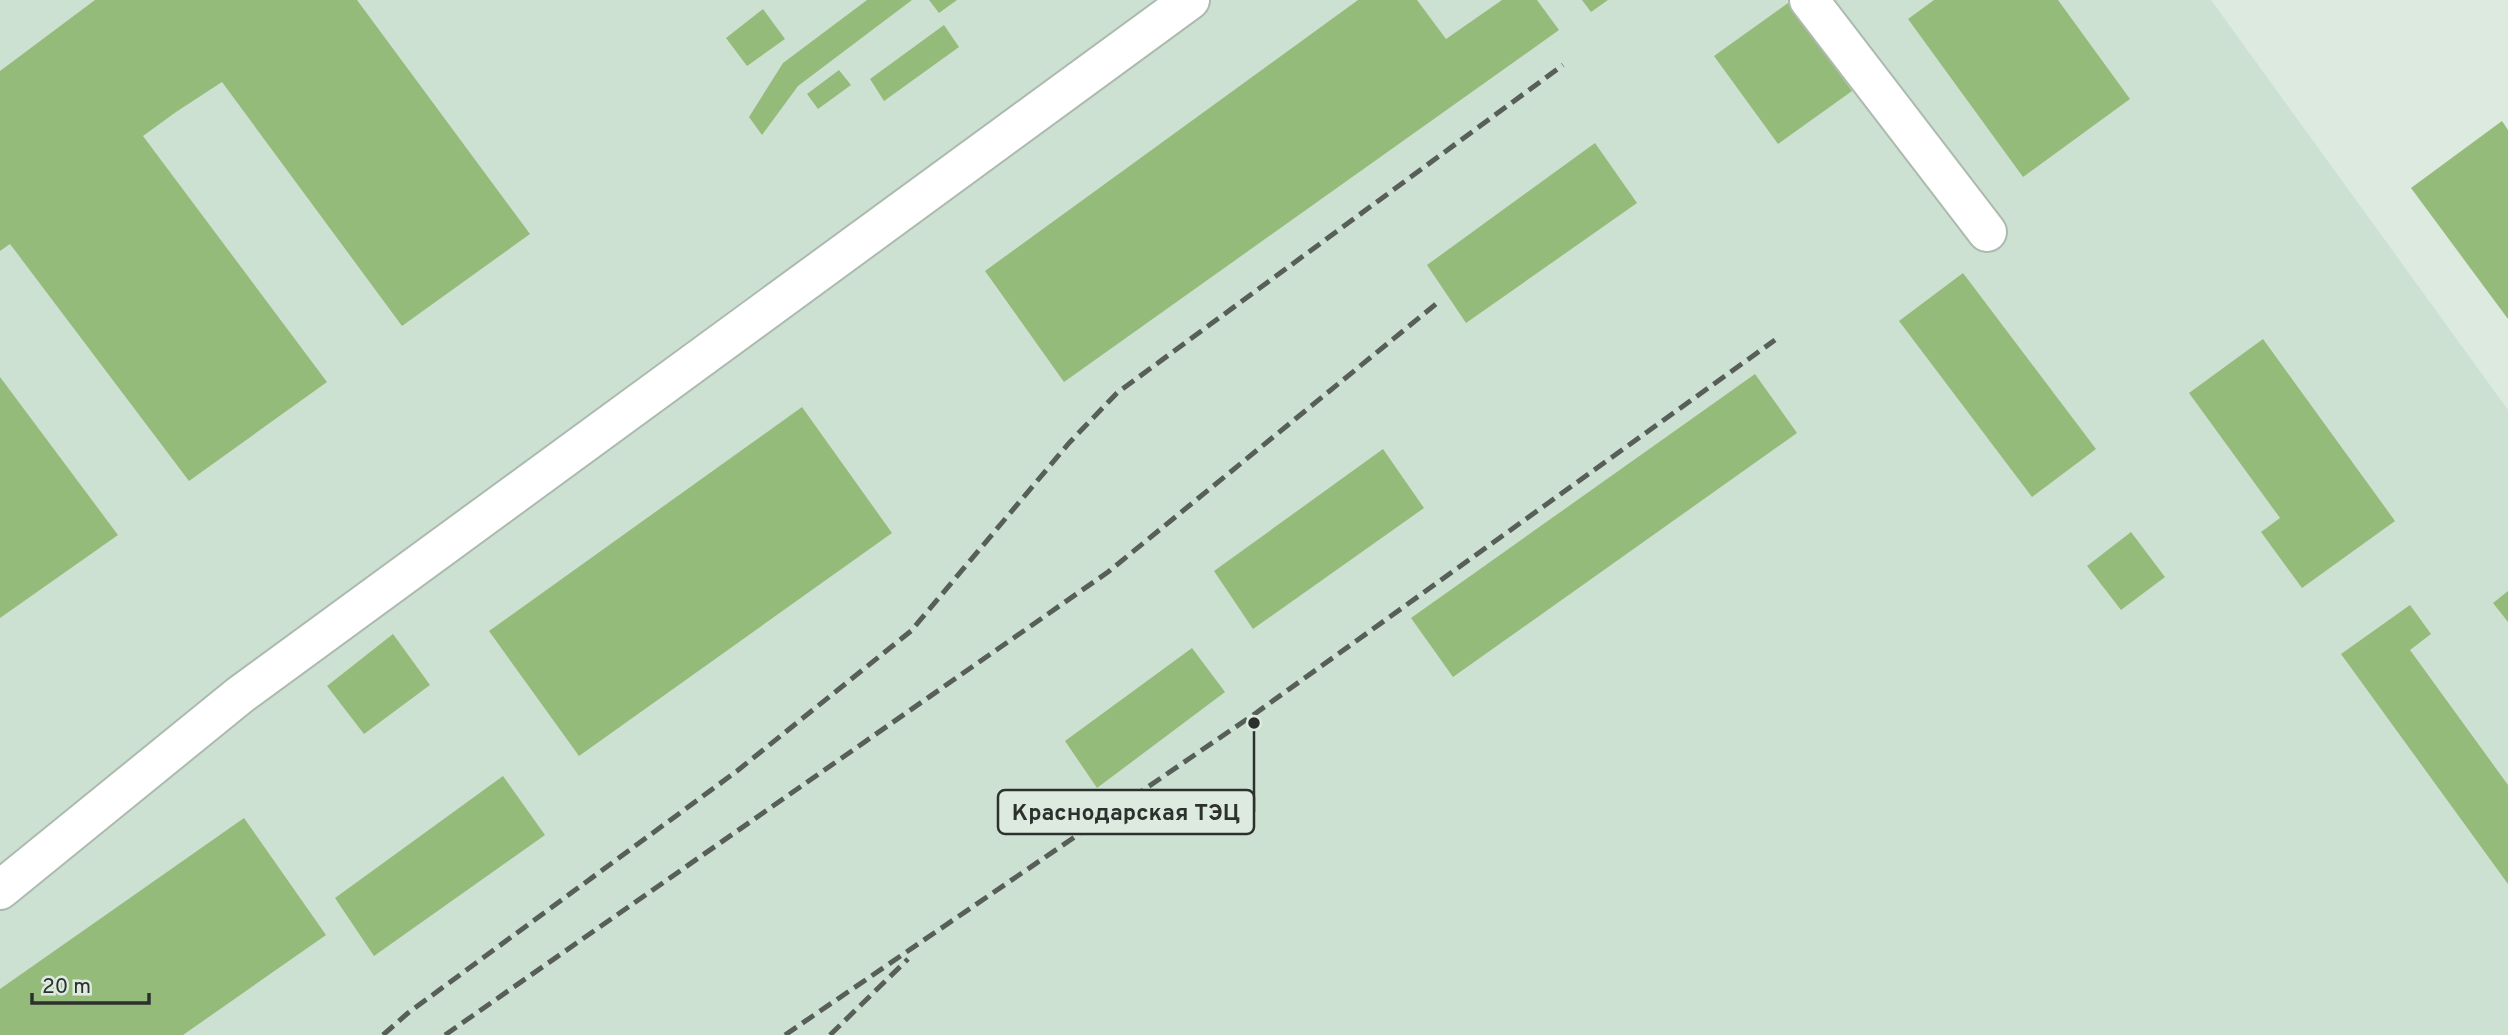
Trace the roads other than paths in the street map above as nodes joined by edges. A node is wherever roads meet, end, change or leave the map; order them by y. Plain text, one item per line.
1 (1190, 0) edge
2 (1809, 0) edge
3 (1987, 232) dead end
4 (0, 890) edge

1 - 4 lane
2 - 3 lane

